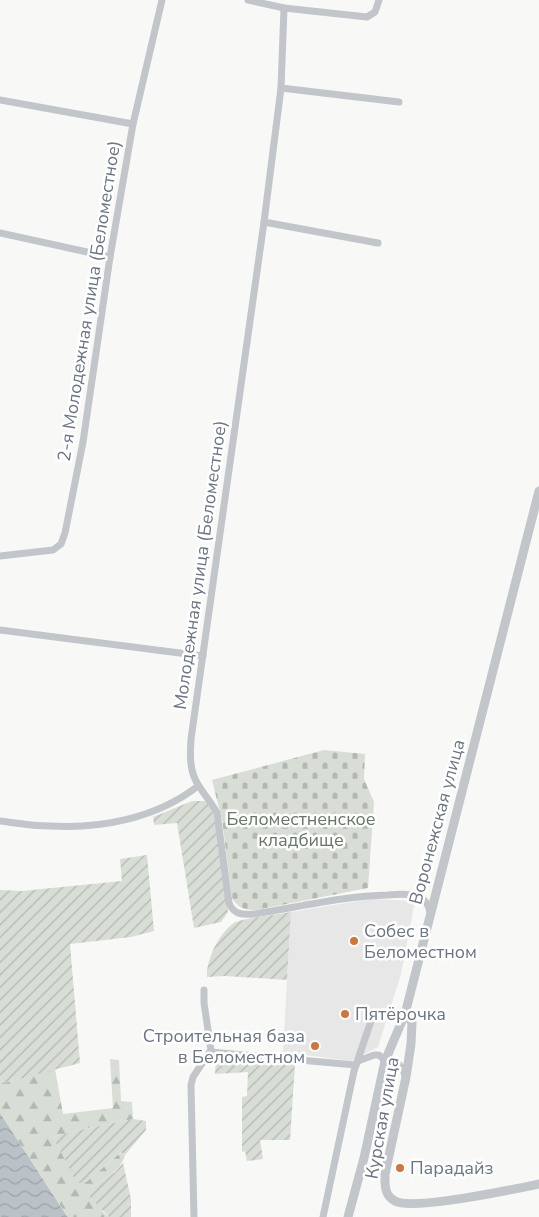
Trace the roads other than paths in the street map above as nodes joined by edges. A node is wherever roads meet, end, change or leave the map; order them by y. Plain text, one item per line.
1 (162, 0) edge
2 (248, 0) edge
3 (379, 0) edge
4 (284, 8) junction
5 (281, 88) junction
6 (0, 100) edge
7 (398, 102) dead end
8 (133, 124) junction
9 (264, 222) junction
10 (0, 233) edge
11 (378, 244) dead end
12 (110, 256) junction
13 (539, 492) edge
14 (0, 556) edge
15 (0, 630) edge
16 (203, 656) junction
17 (198, 786) junction
18 (0, 820) edge
19 (430, 912) junction
20 (204, 990) dead end
21 (405, 1014) junction
22 (210, 1052) junction
23 (385, 1061) junction
24 (357, 1063) junction
25 (406, 1077) junction
26 (539, 1184) edge
27 (194, 1217) edge
28 (323, 1217) edge
29 (348, 1217) edge

1 - 8 street, 2-я Молодежная улица (Беломестное)
2 - 4 street
3 - 4 street
4 - 5 street, Молодежная улица (Беломестное)
5 - 7 street
5 - 9 street, Молодежная улица (Беломестное)
6 - 8 street
8 - 12 street, 2-я Молодежная улица (Беломестное)
9 - 11 street
9 - 16 street, Молодежная улица (Беломестное)
10 - 12 street
12 - 14 street, 2-я Молодежная улица (Беломестное)
13 - 19 street, Воронежская улица
15 - 16 street
16 - 17 street, Молодежная улица (Беломестное)
17 - 18 street
17 - 19 street, Молодежная улица (Беломестное)
19 - 21 street, Воронежская улица
20 - 22 street
21 - 23 street, Воронежская улица
21 - 24 street
21 - 25 street, Курская улица
22 - 24 street
22 - 27 street
23 - 24 street
23 - 25 street
23 - 29 street, Воронежская улица
24 - 28 street
25 - 26 street, Курская улица

